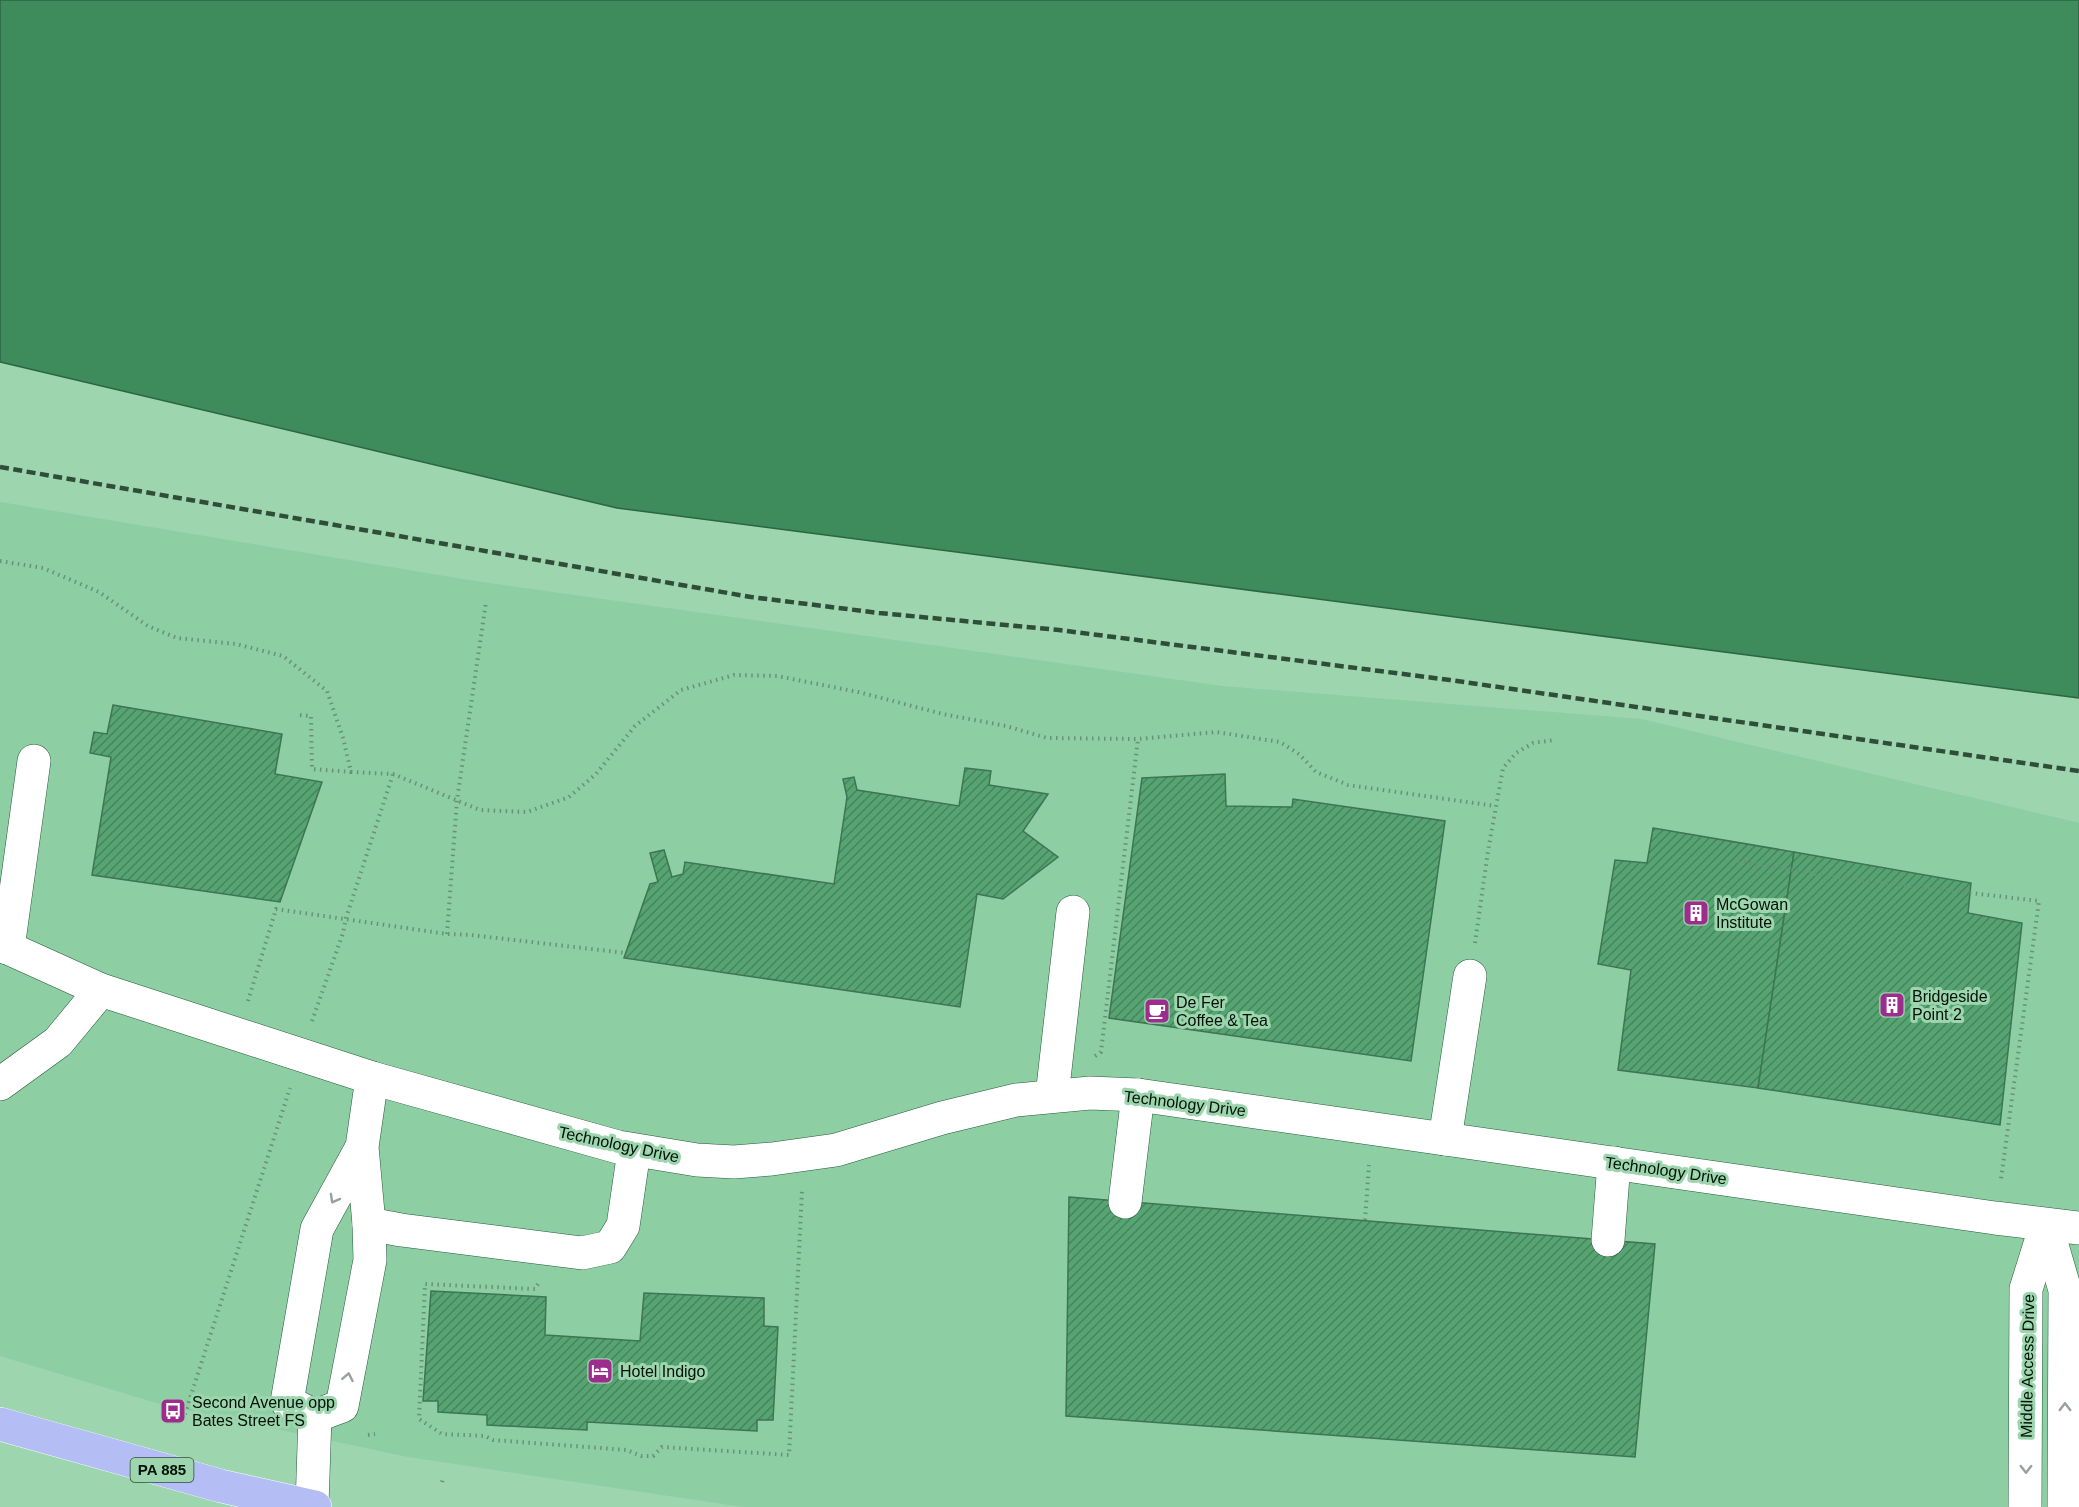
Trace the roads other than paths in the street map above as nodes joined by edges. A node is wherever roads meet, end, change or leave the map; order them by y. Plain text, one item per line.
1 (34, 761) dead end
2 (1073, 912) dead end
3 (4, 947) edge
4 (1470, 976) road end
5 (101, 990) junction
6 (372, 1078) junction
7 (0, 1084) edge
8 (1138, 1095) junction
9 (1052, 1096) junction
10 (1445, 1139) junction
11 (362, 1147) junction
12 (634, 1151) junction
13 (1614, 1163) junction
14 (1125, 1202) dead end
15 (369, 1224) junction
16 (2046, 1225) junction
17 (2079, 1228) edge
18 (1608, 1240) dead end
19 (315, 1416) junction
20 (0, 1424) edge
21 (313, 1507) edge
22 (2025, 1507) edge
23 (2064, 1507) edge

1 - 3 street
2 - 9 street
3 - 5 street, Technology Drive
4 - 10 street
5 - 6 street, Technology Drive
5 - 7 street
6 - 11 street
6 - 12 street, Technology Drive
8 - 9 street, Technology Drive
8 - 10 street, Technology Drive
8 - 14 street
9 - 12 street, Technology Drive
10 - 13 street, Technology Drive
11 - 15 street
11 -> 19 street
12 - 15 street
13 - 16 street, Technology Drive
13 - 18 street
19 -> 15 street
16 - 17 street, Technology Drive
16 -> 22 street, Middle Access Drive
23 -> 16 street
19 - 21 street
20 - 21 main road, PA 885

